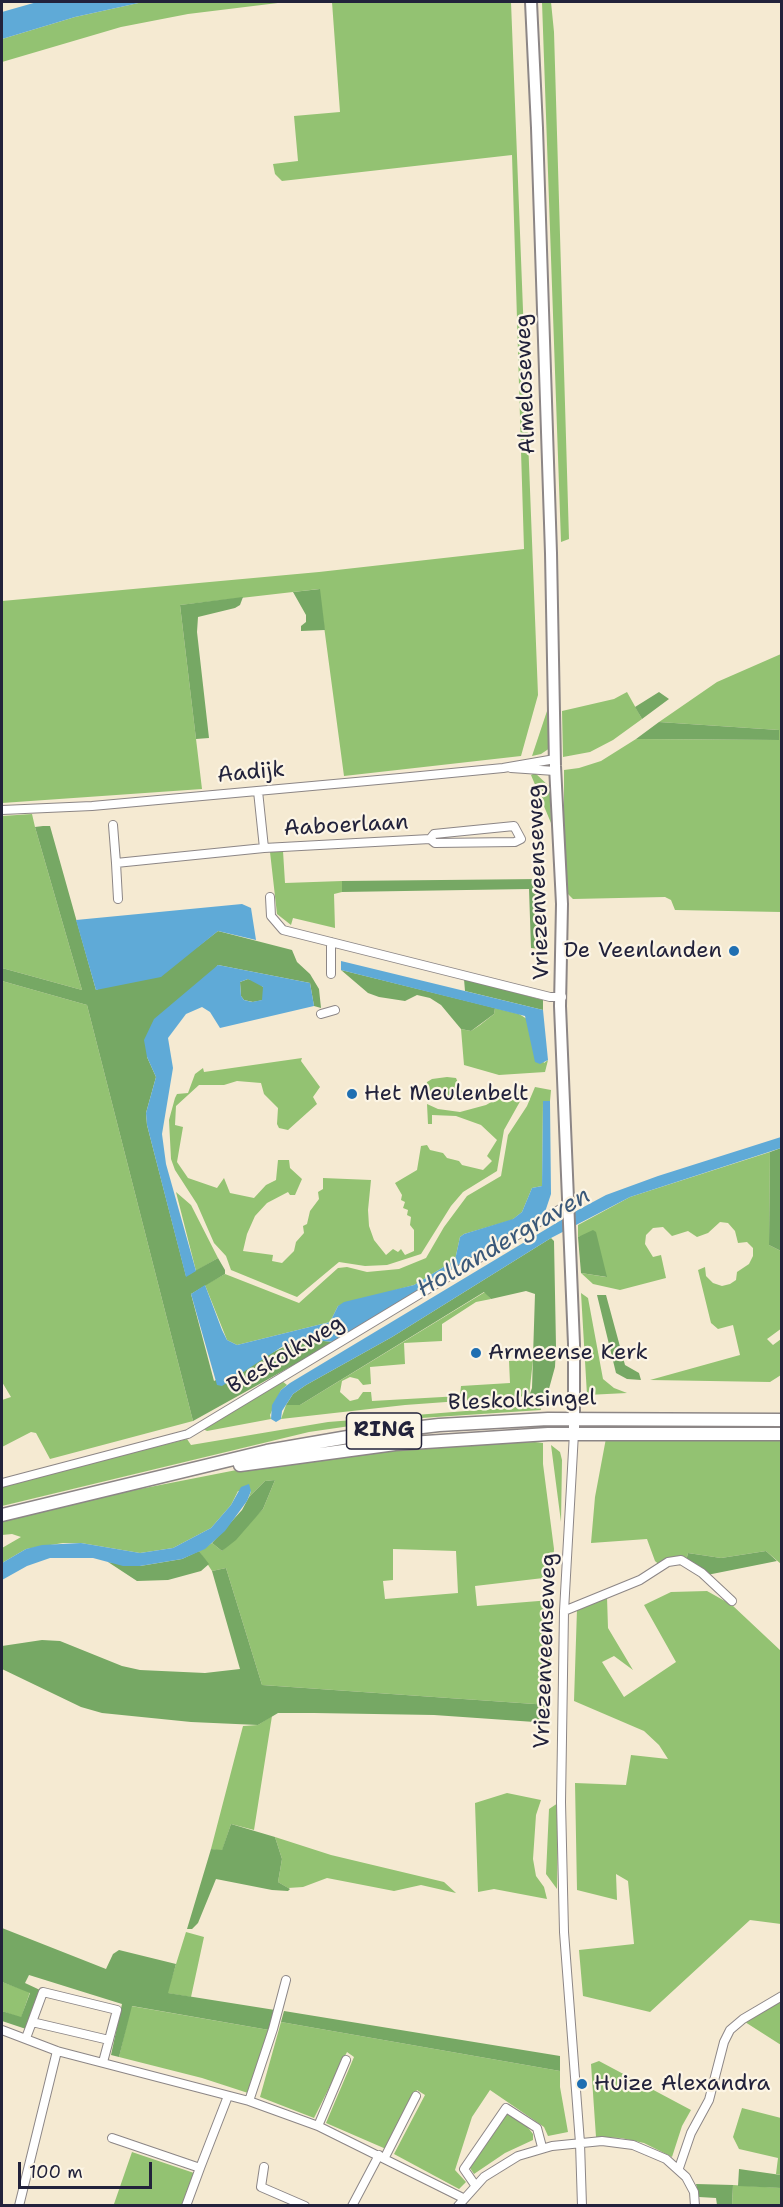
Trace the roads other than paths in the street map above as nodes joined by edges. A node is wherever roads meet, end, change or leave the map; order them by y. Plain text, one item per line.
1 (531, 2) edge
2 (555, 765) junction
3 (258, 791) junction
4 (2, 810) edge
5 (113, 825) dead end
6 (430, 839) junction
7 (264, 848) junction
8 (116, 863) junction
9 (270, 897) dead end
10 (118, 898) dead end
11 (331, 942) junction
12 (331, 974) dead end
13 (562, 997) junction
14 (335, 1010) dead end
15 (321, 1014) dead end
16 (567, 1210) junction
17 (574, 1419) junction
18 (782, 1420) edge
19 (574, 1433) junction
20 (782, 1434) edge
21 (197, 1470) junction
22 (2, 1483) edge
23 (2, 1515) edge
24 (732, 1601) dead end
25 (564, 1611) junction
26 (286, 1980) dead end
27 (782, 1996) edge
28 (33, 2022) junction
29 (2, 2030) edge
30 (26, 2038) junction
31 (110, 2040) junction
32 (57, 2051) junction
33 (346, 2060) dead end
34 (104, 2062) junction
35 (228, 2096) junction
36 (416, 2096) dead end
37 (249, 2101) junction
38 (318, 2126) junction
39 (112, 2138) dead end
40 (580, 2143) junction
41 (542, 2147) junction
42 (382, 2156) junction
43 (264, 2167) dead end
44 (200, 2168) junction
45 (679, 2168) junction
46 (475, 2185) junction
47 (463, 2198) junction
48 (19, 2205) edge
49 (186, 2205) edge
50 (305, 2205) edge
51 (352, 2205) edge
52 (458, 2205) edge
53 (582, 2205) edge
54 (695, 2205) edge

1 - 2 street, Almeloseweg
2 - 3 street, Aadijk
2 - 13 street, Vriezenveenseweg
3 - 4 street, Aadijk
3 - 7 street, Aaboerlaan
5 - 8 street
6 - 6 street, Aaboerlaan
6 - 7 street, Aaboerlaan
7 - 8 street, Aaboerlaan
8 - 10 street
9 - 11 street
11 - 12 street
11 - 13 street
13 - 16 street, Vriezenveenseweg
14 - 15 street
16 - 17 street, Vriezenveenseweg
16 - 22 street, Bleskolkweg
17 - 18 main road, Bleskolksingel / RING
17 - 19 street, Vriezenveenseweg
17 - 21 main road, Bleskolksingel / RING
19 - 20 main road, Bleskolksingel / RING
19 - 21 main road, Bleskolksingel / RING
19 - 25 street, Vriezenveenseweg
21 - 23 main road, Bleskolksingel / RING
24 - 25 street
25 - 40 street, Vriezenveenseweg
26 - 37 street
27 - 45 street
28 - 30 street
28 - 31 street
28 - 31 street
29 - 30 street
30 - 32 street
31 - 34 street
32 - 34 street
32 - 48 street
33 - 38 street
34 - 35 street
35 - 37 street
35 - 44 street
36 - 42 street
37 - 38 street
38 - 42 street
39 - 44 street
40 - 41 street
40 - 45 street
40 - 53 street, Vriezenveenseweg
41 - 46 street
41 - 46 street
42 - 47 street
42 - 51 street
43 - 50 street
44 - 49 street
45 - 54 street
46 - 47 street
47 - 52 street

